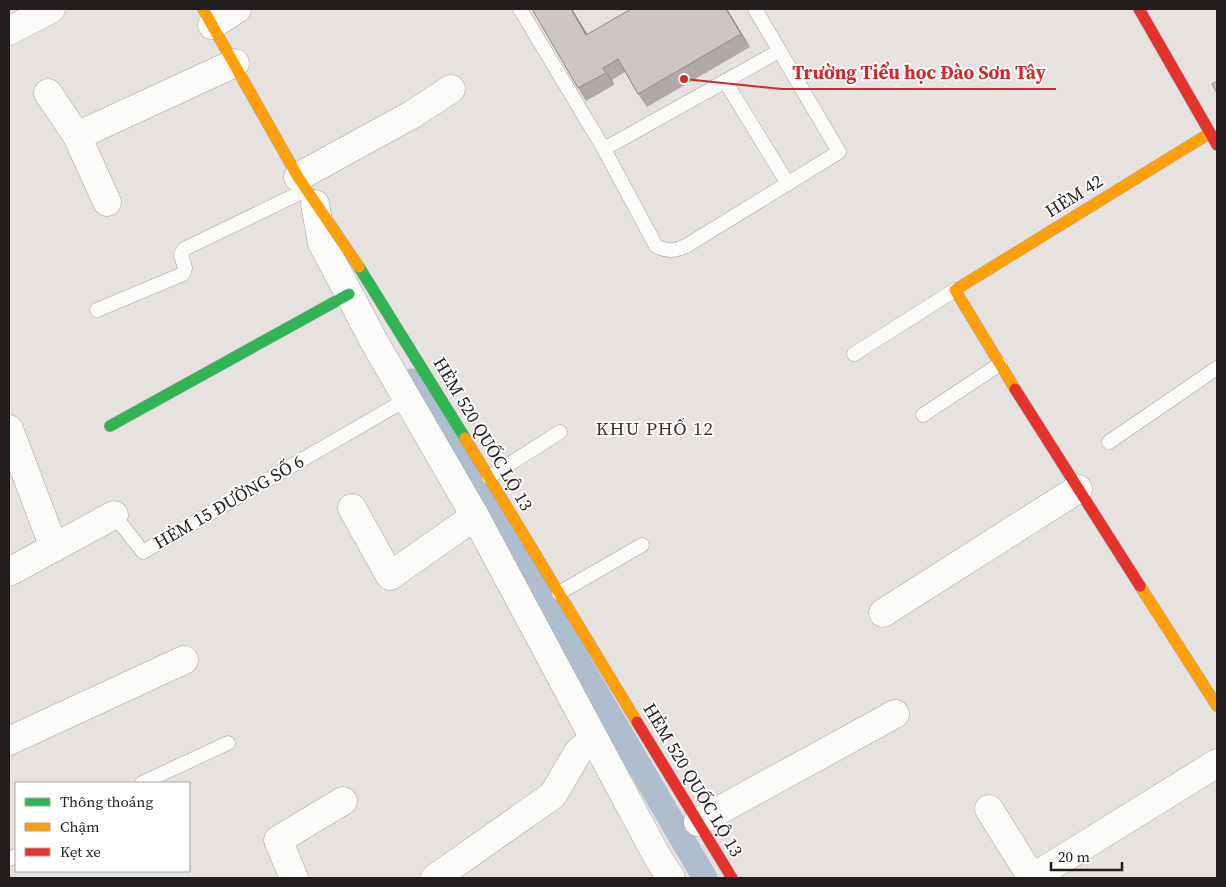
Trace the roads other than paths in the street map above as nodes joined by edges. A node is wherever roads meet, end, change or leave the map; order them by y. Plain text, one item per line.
1 (51, 9) edge
2 (238, 9) edge
3 (520, 9) edge
4 (755, 9) edge
5 (1139, 9) edge
6 (208, 17) edge
7 (9, 31) edge
8 (779, 51) junction
9 (234, 63) junction
10 (725, 81) junction
11 (451, 89) dead end
12 (48, 93) dead end
13 (1210, 133) junction
14 (76, 136) junction
15 (1217, 145) edge
16 (604, 149) junction
17 (788, 184) junction
18 (306, 191) junction
19 (107, 202) dead end
20 (955, 290) junction
21 (349, 294) junction
22 (97, 310) dead end
23 (854, 354) dead end
24 (1000, 364) junction
25 (1217, 368) edge
26 (407, 399) junction
27 (923, 415) dead end
28 (110, 426) dead end
29 (9, 429) edge
30 (560, 432) dead end
31 (1109, 442) dead end
32 (489, 477) junction
33 (1078, 489) junction
34 (352, 508) dead end
35 (114, 515) joint
36 (475, 516) junction
37 (642, 545) dead end
38 (54, 548) junction
39 (9, 572) edge
40 (559, 593) junction
41 (883, 613) dead end
42 (184, 660) dead end
43 (1217, 706) edge
44 (895, 714) dead end
45 (594, 738) junction
46 (9, 741) edge
47 (228, 743) dead end
48 (1217, 763) edge
49 (144, 782) edge
50 (343, 801) dead end
51 (990, 809) dead end
52 (698, 822) junction
53 (294, 878) edge
54 (436, 878) edge
55 (670, 878) edge
56 (732, 878) edge
57 (1032, 878) edge

1 - 7 street
2 - 6 street
3 - 16 lane
4 - 8 lane
5 - 13 street
6 - 9 street, HẺM 520 QUỐC LỘ 13
8 - 10 lane
8 - 17 lane
9 - 14 street
9 - 18 street, HẺM 520 QUỐC LỘ 13
10 - 16 lane
10 - 17 lane
11 - 18 street
12 - 14 street
13 - 15 street
13 - 20 street, HẺM 42
14 - 19 street
16 - 17 lane
18 - 21 street
18 - 22 lane
18 - 32 street, HẺM 520 QUỐC LỘ 13
20 - 23 lane
20 - 24 street
21 - 26 street
21 - 28 street
24 - 27 lane
24 - 33 street
25 - 31 lane
26 - 35 lane, HẺM 15 ĐƯỜNG SỐ 6
26 - 36 street
29 - 38 street
30 - 32 lane
32 - 40 street, HẺM 520 QUỐC LỘ 13
33 - 41 street
33 - 43 street
34 - 36 street
35 - 38 street, HẺM 15 ĐƯỜNG SỐ 6
36 - 45 street
37 - 40 lane
38 - 39 street, HẺM 15 ĐƯỜNG SỐ 6
40 - 52 street, HẺM 520 QUỐC LỘ 13
42 - 46 street
44 - 52 street
45 - 54 street
45 - 55 street
47 - 49 lane
48 - 57 street
50 - 53 street
51 - 57 street
52 - 56 street, HẺM 520 QUỐC LỘ 13

